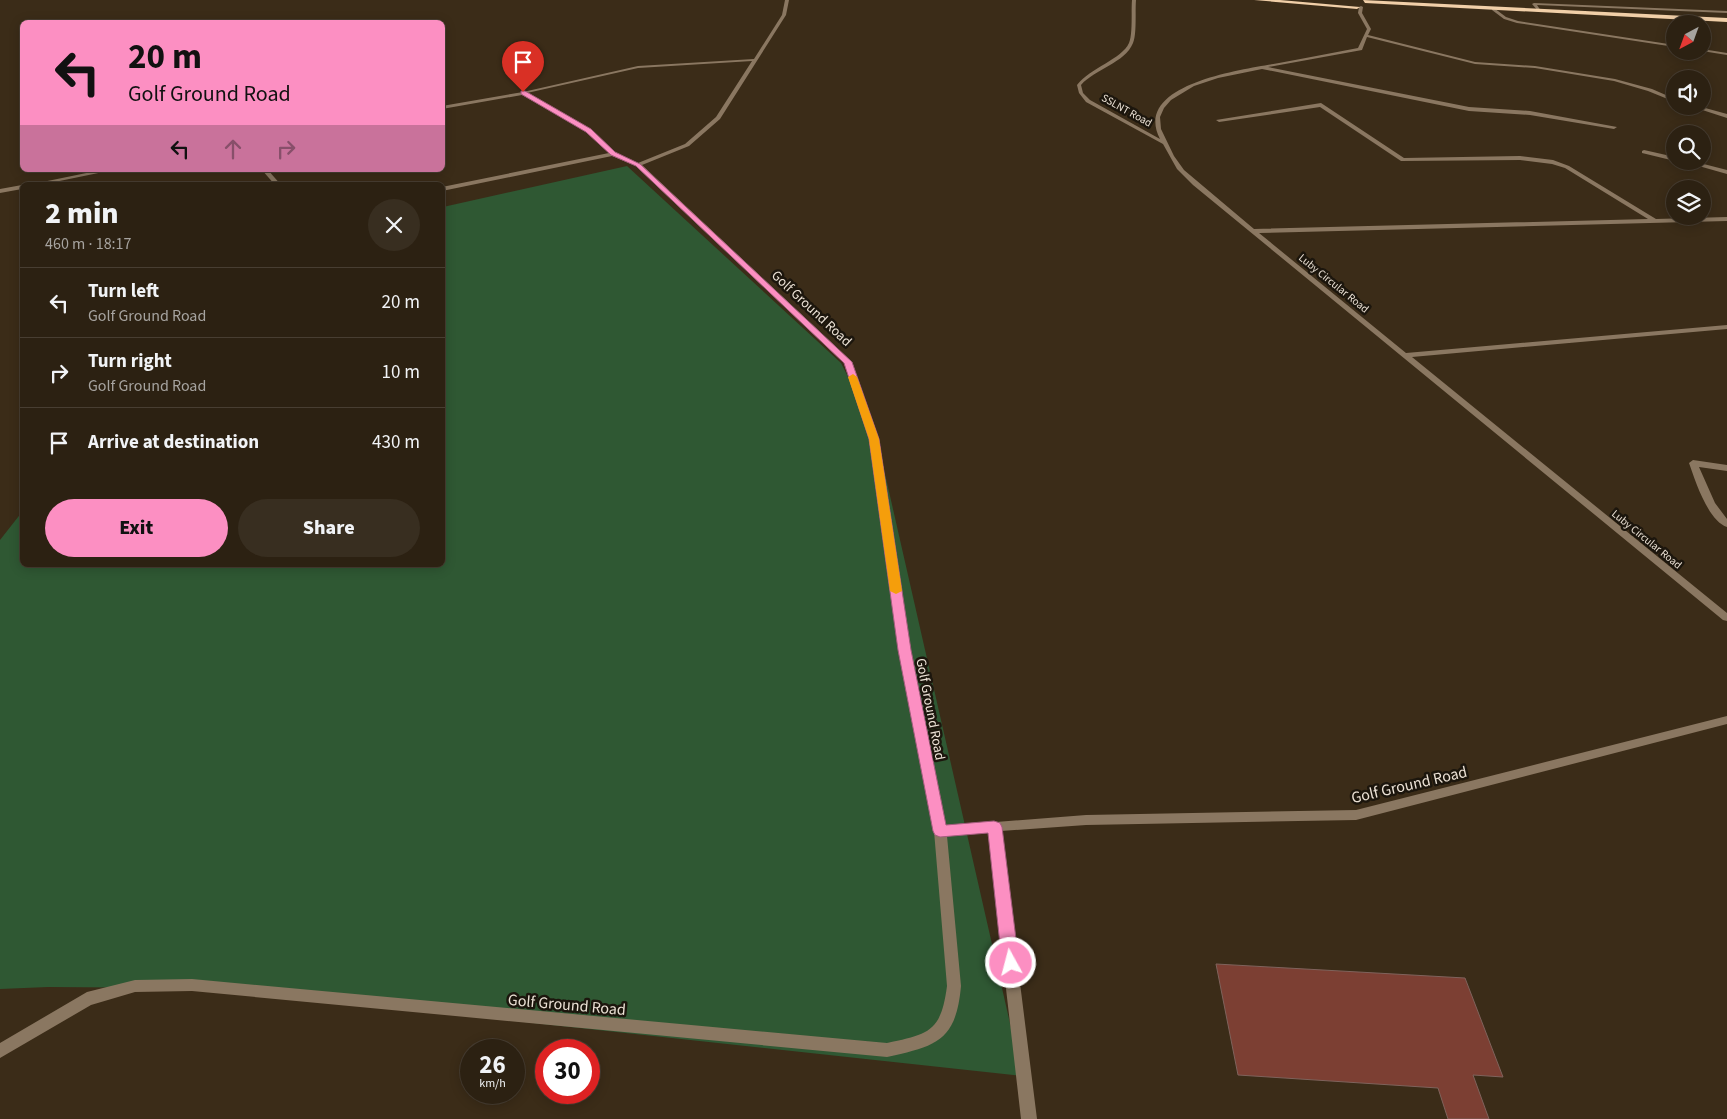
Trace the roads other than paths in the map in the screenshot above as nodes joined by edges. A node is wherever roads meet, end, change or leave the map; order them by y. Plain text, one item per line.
1 (787, 0) edge
2 (1134, 0) edge
3 (1257, 0) edge
4 (1328, 0) edge
5 (1360, 3) edge
6 (1466, 8) junction
7 (1493, 9) junction
8 (1539, 11) junction
9 (1727, 12) edge
10 (1727, 20) edge
11 (1367, 36) junction
12 (1666, 45) edge
13 (1711, 51) edge
14 (1727, 54) edge
15 (754, 60) junction
16 (1258, 67) junction
17 (523, 92) junction
18 (1666, 97) edge
19 (445, 107) edge
20 (1711, 111) edge
21 (1727, 116) edge
22 (1219, 120) dead end
23 (1614, 127) dead end
24 (1164, 143) junction
25 (1644, 152) dead end
26 (613, 154) junction
27 (1666, 157) edge
28 (638, 165) junction
29 (1711, 168) edge
30 (99, 172) edge
31 (267, 172) edge
32 (1727, 172) edge
33 (47, 182) edge
34 (275, 182) edge
35 (20, 186) edge
36 (445, 188) edge
37 (0, 191) edge
38 (1727, 219) edge
39 (1655, 221) junction
40 (1253, 231) junction
41 (1727, 327) edge
42 (1405, 355) junction
43 (1727, 468) edge
44 (1727, 524) edge
45 (1727, 607) edge
46 (1716, 609) junction
47 (1727, 618) edge
48 (1727, 720) edge
49 (994, 827) junction
50 (940, 831) junction
51 (0, 1051) edge
52 (1029, 1119) edge

1 - 15 street
2 - 24 street, SSLNT Road
3 - 5 highway
4 - 5 highway
5 - 6 highway
5 - 6 highway
5 - 11 street
6 - 7 highway
7 - 8 highway
7 - 12 street
8 - 9 street
8 - 10 highway
11 - 16 street, Luby Circular Road
11 - 18 street
13 - 14 street
15 - 17 street
15 - 28 street
16 - 23 street
16 - 24 street, Luby Circular Road
17 - 19 street
17 - 26 street, Golf Ground Road
20 - 21 street
22 - 39 street
24 - 40 street, Luby Circular Road
25 - 27 street
26 - 28 street, Golf Ground Road
26 - 36 street
28 - 50 street, Golf Ground Road
29 - 32 street
30 - 33 street
31 - 34 street
35 - 37 street
38 - 39 street
39 - 40 street
40 - 42 street, Luby Circular Road
41 - 42 street
42 - 46 street, Luby Circular Road
43 - 44 street
45 - 46 street
46 - 47 street, Luby Circular Road
48 - 49 street, Golf Ground Road
49 - 50 street, Golf Ground Road
49 - 52 street
50 - 51 street, Golf Ground Road

